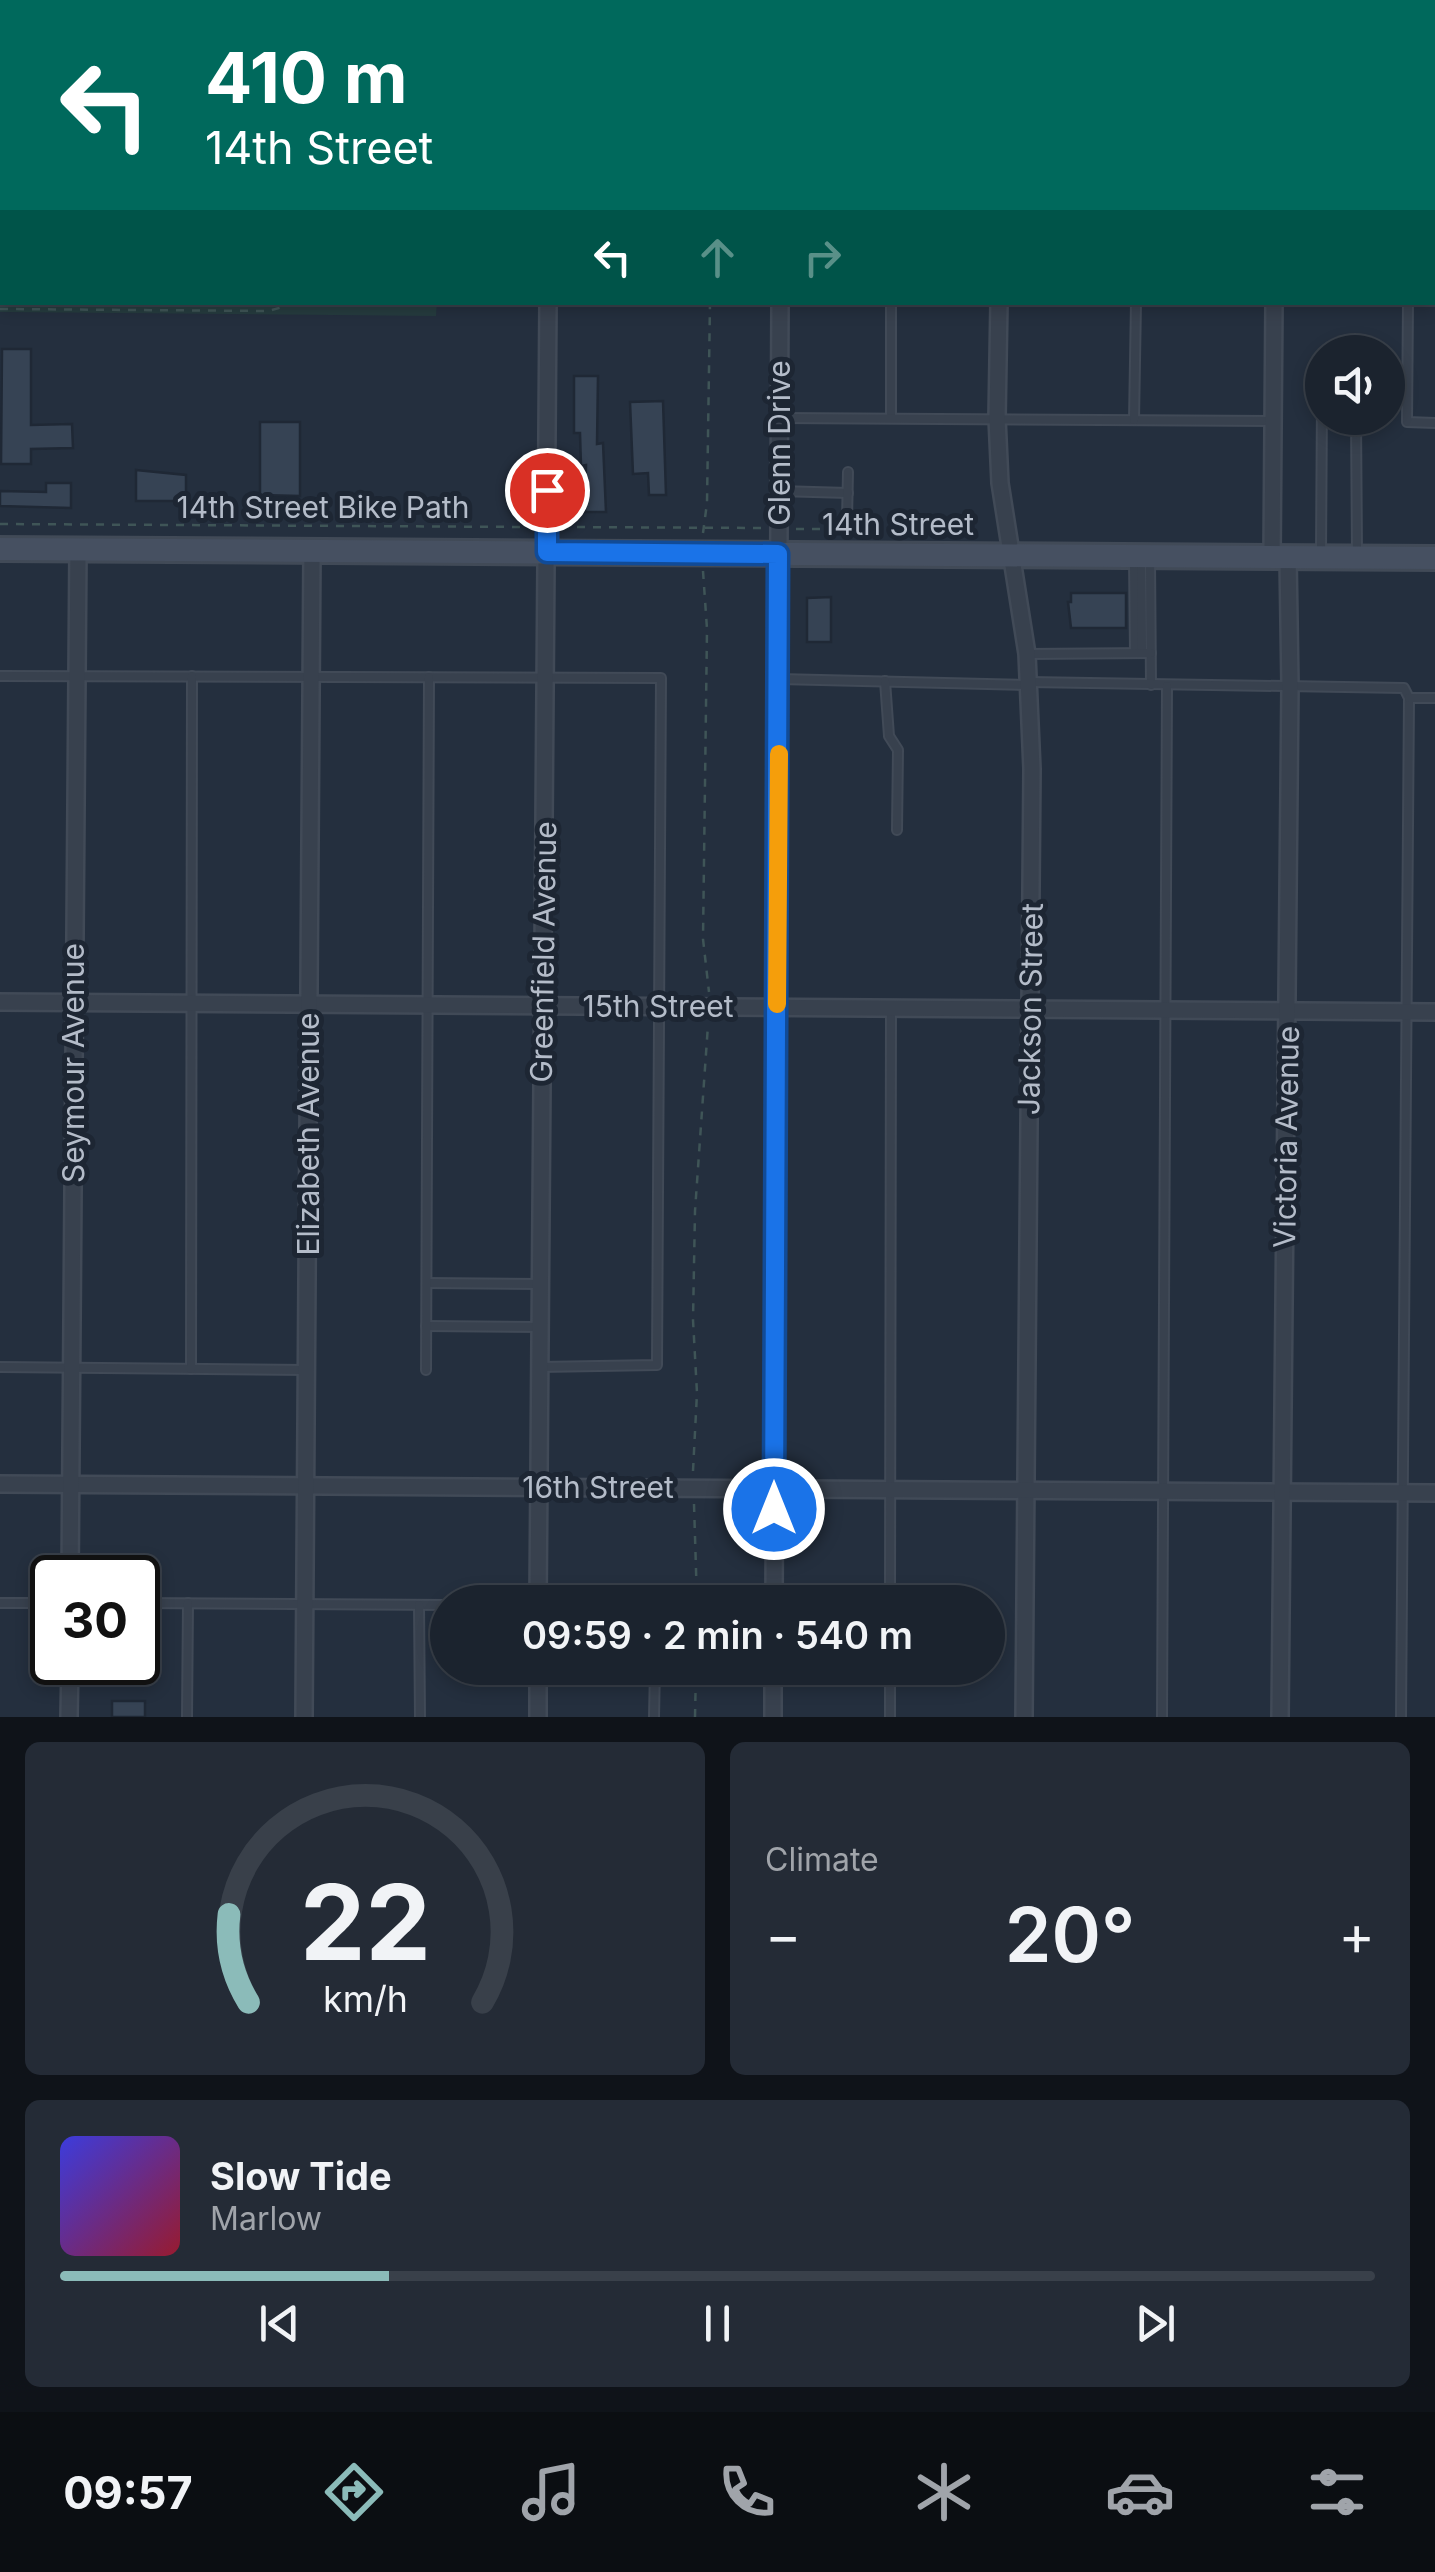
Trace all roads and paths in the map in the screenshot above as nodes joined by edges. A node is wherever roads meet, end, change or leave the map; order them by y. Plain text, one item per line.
1 (295, 305) edge
2 (548, 305) edge
3 (710, 305) edge
4 (780, 305) edge
5 (891, 305) edge
6 (999, 305) edge
7 (1136, 305) edge
8 (1274, 305) edge
9 (1408, 305) edge
10 (0, 309) edge
11 (891, 417) junction
12 (780, 418) junction
13 (997, 418) junction
14 (1134, 420) junction
15 (1273, 422) junction
16 (1435, 422) edge
17 (1322, 435) edge
18 (1356, 435) edge
19 (848, 472) dead end
20 (779, 492) junction
21 (848, 493) junction
22 (847, 520) dead end
23 (0, 524) edge
24 (547, 527) junction
25 (968, 527) dead end
26 (704, 528) junction
27 (767, 528) dead end
28 (791, 528) dead end
29 (839, 529) dead end
30 (858, 529) dead end
31 (703, 534) dead end
32 (0, 548) edge
33 (78, 548) junction
34 (312, 550) junction
35 (547, 552) junction
36 (778, 554) junction
37 (1011, 555) junction
38 (1142, 556) junction
39 (1280, 557) junction
40 (1320, 557) junction
41 (1356, 558) junction
42 (1435, 558) edge
43 (703, 569) dead end
44 (1142, 653) junction
45 (1027, 654) junction
46 (0, 676) edge
47 (76, 676) junction
48 (192, 676) junction
49 (311, 677) junction
50 (429, 677) junction
51 (546, 677) junction
52 (779, 679) junction
53 (886, 682) junction
54 (1029, 683) junction
55 (1151, 685) junction
56 (1167, 686) junction
57 (1290, 686) junction
58 (1410, 698) junction
59 (1435, 698) edge
60 (897, 830) dead end
61 (709, 992) dead end
62 (0, 1002) edge
63 (74, 1003) junction
64 (192, 1003) junction
65 (308, 1004) junction
66 (428, 1005) junction
67 (542, 1005) junction
68 (659, 1006) junction
69 (777, 1007) junction
70 (892, 1008) junction
71 (1030, 1008) junction
72 (1166, 1010) junction
73 (1287, 1011) junction
74 (1406, 1012) junction
75 (1435, 1012) edge
76 (708, 1024) dead end
77 (427, 1282) junction
78 (540, 1284) junction
79 (426, 1326) junction
80 (540, 1326) junction
81 (540, 1366) junction
82 (0, 1367) edge
83 (72, 1368) junction
84 (191, 1368) junction
85 (306, 1370) junction
86 (426, 1370) dead end
87 (694, 1470) dead end
88 (0, 1484) edge
89 (71, 1485) junction
90 (306, 1486) junction
91 (539, 1487) junction
92 (775, 1488) junction
93 (890, 1489) junction
94 (1026, 1490) junction
95 (1163, 1490) junction
96 (1282, 1491) junction
97 (1404, 1492) junction
98 (1435, 1492) edge
99 (694, 1509) dead end
100 (70, 1555) edge
101 (538, 1585) edge
102 (696, 1585) edge
103 (774, 1585) edge
104 (890, 1585) edge
105 (0, 1603) edge
106 (30, 1603) edge
107 (160, 1603) edge
108 (188, 1604) junction
109 (305, 1604) junction
110 (419, 1604) junction
111 (430, 1604) edge
112 (70, 1685) edge
113 (538, 1685) edge
114 (654, 1685) edge
115 (696, 1685) edge
116 (773, 1685) edge
117 (890, 1685) edge
118 (70, 1717) edge
119 (187, 1717) edge
120 (304, 1717) edge
121 (420, 1717) edge
122 (538, 1717) edge
123 (654, 1717) edge
124 (695, 1717) edge
125 (773, 1717) edge
126 (890, 1717) edge
127 (1024, 1717) edge
128 (1162, 1717) edge
129 (1280, 1717) edge
130 (1401, 1717) edge

1 - 10 path
2 - 24 street, Greenfield Avenue
3 - 26 path
4 - 12 street, Glenn Drive
5 - 11 lane
6 - 13 street, Jackson Street
7 - 14 lane
8 - 15 street, Victoria Avenue
9 - 16 lane
11 - 12 lane
11 - 13 lane
12 - 20 street, Glenn Drive
13 - 14 lane
13 - 37 street, Jackson Street
14 - 15 lane
15 - 39 street, Victoria Avenue
17 - 40 lane
18 - 41 lane
19 - 21 lane
20 - 21 lane
20 - 36 street, Glenn Drive
21 - 22 lane
23 - 24 path, 14th Street Bike Path
24 - 26 path, 14th Street Bike Path
24 - 35 street, Greenfield Avenue
25 - 30 path
26 - 27 path, 14th Street Bike Path
26 - 31 path
28 - 29 path
32 - 33 street, 14th Street
33 - 34 street, 14th Street
33 - 47 street, Seymour Avenue
34 - 35 street, 14th Street
34 - 49 street, Elizabeth Avenue
35 - 36 street, 14th Street
35 - 51 street, Greenfield Avenue
36 - 37 street, 14th Street
36 - 52 street, Glenn Drive
37 - 38 street, 14th Street
37 - 45 street, Jackson Street
38 - 39 street, 14th Street
38 - 44 lane
38 - 44 lane
39 - 40 street, 14th Street
39 - 57 street, Victoria Avenue
40 - 41 street, 14th Street
41 - 42 street, 14th Street
43 - 61 path
44 - 45 lane
44 - 55 lane
45 - 54 street, Jackson Street
46 - 47 lane
47 - 48 lane
47 - 63 street, Seymour Avenue
48 - 49 lane
48 - 64 lane
49 - 50 lane
49 - 65 street, Elizabeth Avenue
50 - 51 lane
50 - 66 lane
51 - 67 street, Greenfield Avenue
51 - 68 lane
52 - 53 lane
52 - 69 street, Glenn Drive
53 - 54 lane
53 - 60 lane
54 - 55 lane
54 - 71 street, Jackson Street
55 - 56 lane
56 - 57 lane
56 - 72 lane
57 - 58 lane
57 - 73 street, Victoria Avenue
58 - 59 lane
58 - 74 lane
62 - 63 street, 15th Street
63 - 64 street, 15th Street
63 - 83 street, Seymour Avenue
64 - 65 street, 15th Street
64 - 84 lane
65 - 66 street, 15th Street
65 - 85 street, Elizabeth Avenue
66 - 67 street, 15th Street
66 - 77 lane
67 - 68 street, 15th Street
67 - 78 street, Greenfield Avenue
68 - 69 street, 15th Street
68 - 81 lane
69 - 70 street, 15th Street
69 - 92 street, Glenn Drive
70 - 71 street, 15th Street
70 - 93 lane
71 - 72 street, 15th Street
71 - 94 street, Jackson Street
72 - 73 street, 15th Street
72 - 95 lane
73 - 74 street, 15th Street
73 - 96 street, Victoria Avenue
74 - 75 street, 15th Street
74 - 97 lane
76 - 87 path
77 - 78 lane
77 - 79 lane
78 - 80 street, Greenfield Avenue
79 - 80 lane
79 - 86 lane
80 - 81 street, Greenfield Avenue
81 - 91 street, Greenfield Avenue
82 - 83 lane
83 - 84 lane
83 - 89 street, Seymour Avenue
84 - 85 lane
85 - 90 street, Elizabeth Avenue
88 - 89 street, 16th Street
89 - 90 street, 16th Street
89 - 100 street, Seymour Avenue
90 - 91 street, 16th Street
90 - 109 street, Elizabeth Avenue
91 - 92 street, 16th Street
91 - 101 street, Greenfield Avenue
92 - 93 street, 16th Street
92 - 103 street, Glenn Drive
93 - 94 street, 16th Street
93 - 104 lane
94 - 95 street, 16th Street
94 - 127 street, Jackson Street
95 - 96 street, 16th Street
95 - 128 lane
96 - 97 street, 16th Street
96 - 129 street, Victoria Avenue
97 - 98 street, 16th Street
97 - 130 lane
99 - 102 path
105 - 106 lane
107 - 108 lane
108 - 109 lane
108 - 119 lane
109 - 110 lane
109 - 120 street, Elizabeth Avenue
110 - 111 lane
110 - 121 lane
112 - 118 street
113 - 122 street
114 - 123 lane
115 - 124 path
116 - 125 street
117 - 126 lane

